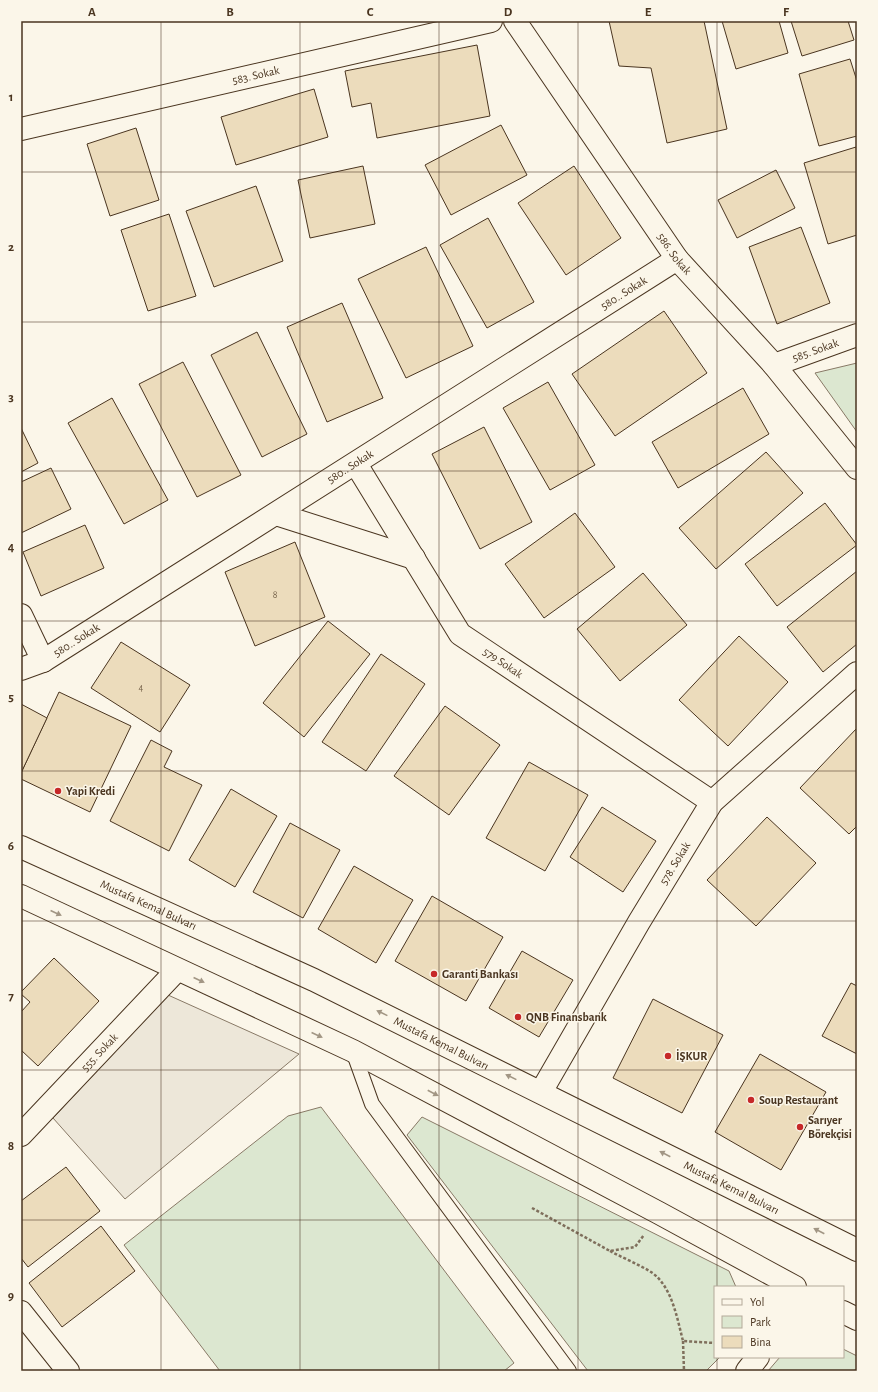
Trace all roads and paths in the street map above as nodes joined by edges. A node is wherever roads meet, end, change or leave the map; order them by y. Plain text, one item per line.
1 (491, 21) edge
2 (515, 21) edge
3 (21, 129) edge
4 (678, 258) junction
5 (857, 335) edge
6 (774, 365) junction
7 (356, 464) junction
8 (857, 468) edge
9 (276, 514) junction
10 (414, 558) junction
11 (21, 615) edge
12 (43, 661) junction
13 (21, 669) edge
14 (857, 672) edge
15 (712, 802) junction
16 (21, 847) edge
17 (21, 896) edge
18 (177, 970) junction
19 (353, 1051) junction
20 (541, 1092) junction
21 (21, 1135) edge
22 (532, 1208) dead end
23 (659, 1213) junction
24 (856, 1247) edge
25 (610, 1251) junction
26 (793, 1286) edge
27 (21, 1312) edge
28 (844, 1312) edge
29 (857, 1319) edge
30 (683, 1341) junction
31 (714, 1343) edge
32 (757, 1358) edge
33 (68, 1371) edge
34 (569, 1371) edge
35 (684, 1371) edge
36 (746, 1371) edge

1 - 3 street, 583. Sokak
2 - 4 street, 586. Sokak
4 - 6 street, 586. Sokak
4 - 7 street, 580.. Sokak
5 - 6 street, 585. Sokak
6 - 8 street, 586. Sokak
7 - 9 street, 580.. Sokak
7 - 10 street, 579 Sokak
9 - 10 street
9 - 12 street, 580.. Sokak
10 - 15 street, 579 Sokak
11 - 12 street
12 - 13 street, 580.. Sokak
14 - 15 street, 578. Sokak
15 - 20 street, 578. Sokak
20 -> 16 street, Mustafa Kemal Bulvarı
17 -> 18 street
18 -> 19 street
18 - 21 street, 555. Sokak
19 -> 23 street
19 - 34 lane
24 -> 20 street, Mustafa Kemal Bulvarı
22 - 25 path
23 - 25 path
23 - 26 street
25 - 30 path
27 - 33 street
28 - 29 street
30 - 31 path
30 - 35 path
32 - 36 street

